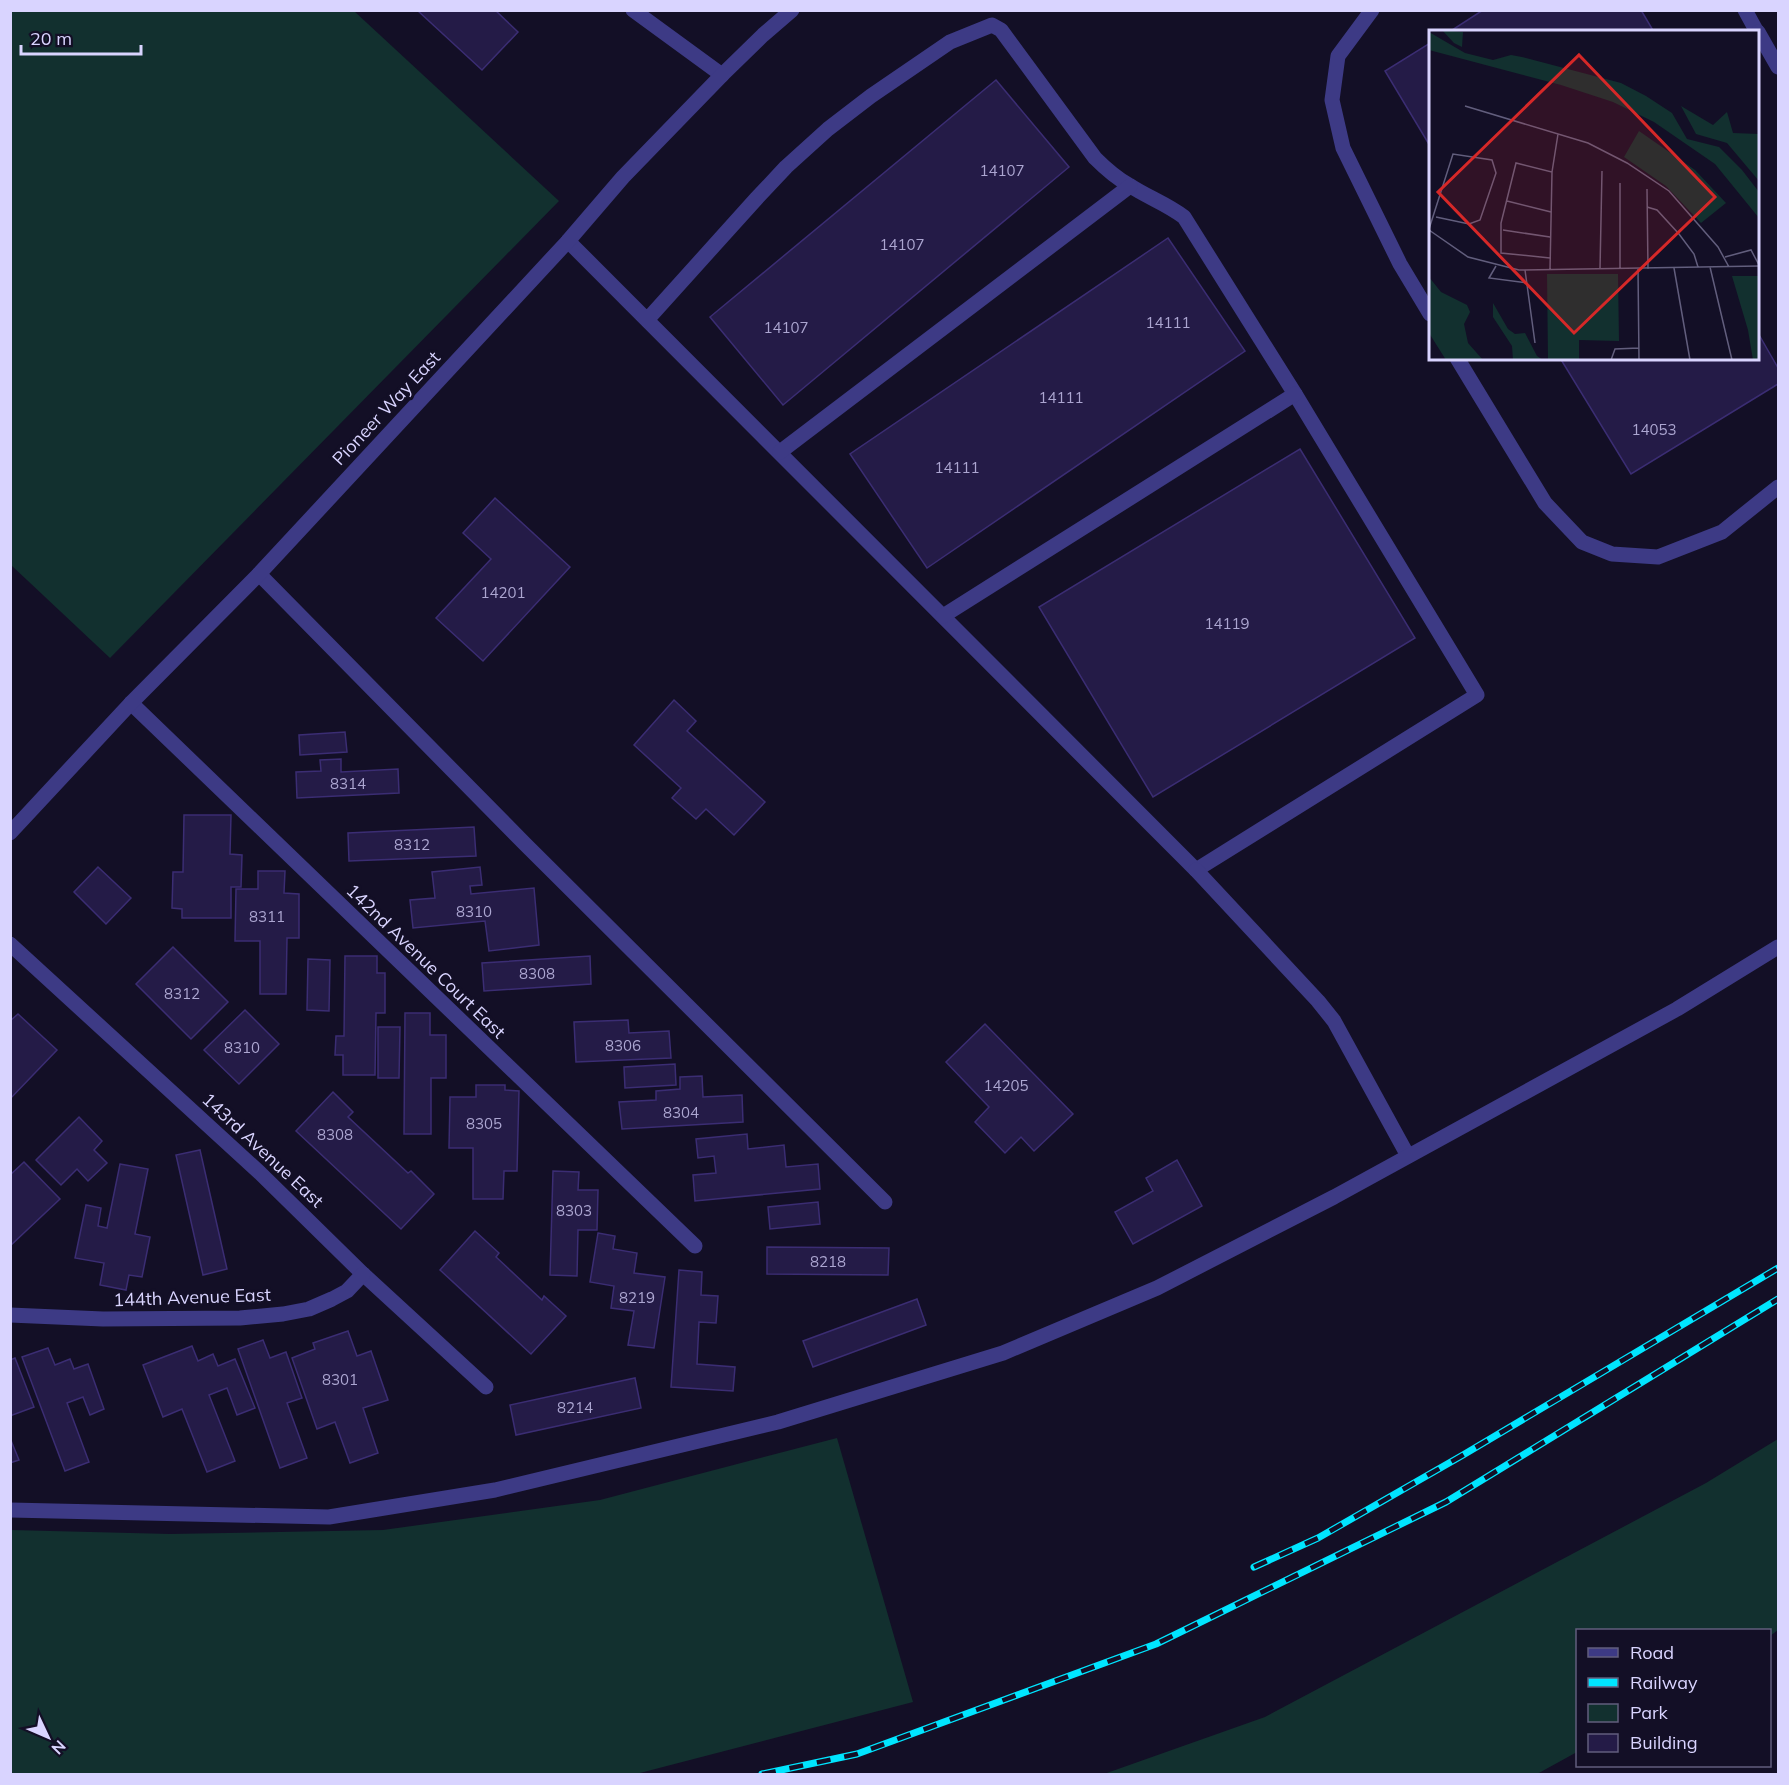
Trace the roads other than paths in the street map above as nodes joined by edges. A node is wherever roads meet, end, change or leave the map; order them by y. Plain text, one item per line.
1 (633, 10) edge
2 (792, 10) edge
3 (1372, 10) edge
4 (1745, 10) edge
5 (1756, 30) edge
6 (1759, 35) edge
7 (1779, 67) edge
8 (722, 75) junction
9 (1130, 186) junction
10 (568, 241) junction
11 (1429, 311) edge
12 (647, 320) junction
13 (1459, 360) edge
14 (1295, 394) junction
15 (780, 452) junction
16 (1779, 487) edge
17 (259, 574) junction
18 (943, 616) junction
19 (131, 703) junction
20 (13, 825) edge
21 (1196, 870) junction
22 (10, 944) edge
23 (1779, 947) edge
24 (1408, 1156) junction
25 (885, 1202) dead end
26 (695, 1246) dead end
27 (363, 1274) junction
28 (10, 1315) edge
29 (486, 1387) dead end
30 (10, 1510) edge

1 - 8 street
2 - 8 street, Pioneer Way East
3 - 11 street
4 - 5 street
6 - 7 street
8 - 10 street, Pioneer Way East
9 - 12 street
9 - 14 street
9 - 15 street
10 - 12 street
10 - 17 street, Pioneer Way East
12 - 15 street
13 - 16 street
14 - 18 street
14 - 21 street
15 - 18 street
17 - 19 street, Pioneer Way East
17 - 25 street
18 - 21 street
19 - 20 street, Pioneer Way East
19 - 26 street, 142nd Avenue Court East
21 - 24 street
22 - 27 street, 143rd Avenue East
23 - 24 street
24 - 30 street
27 - 28 street, 144th Avenue East
27 - 29 street, 143rd Avenue East

